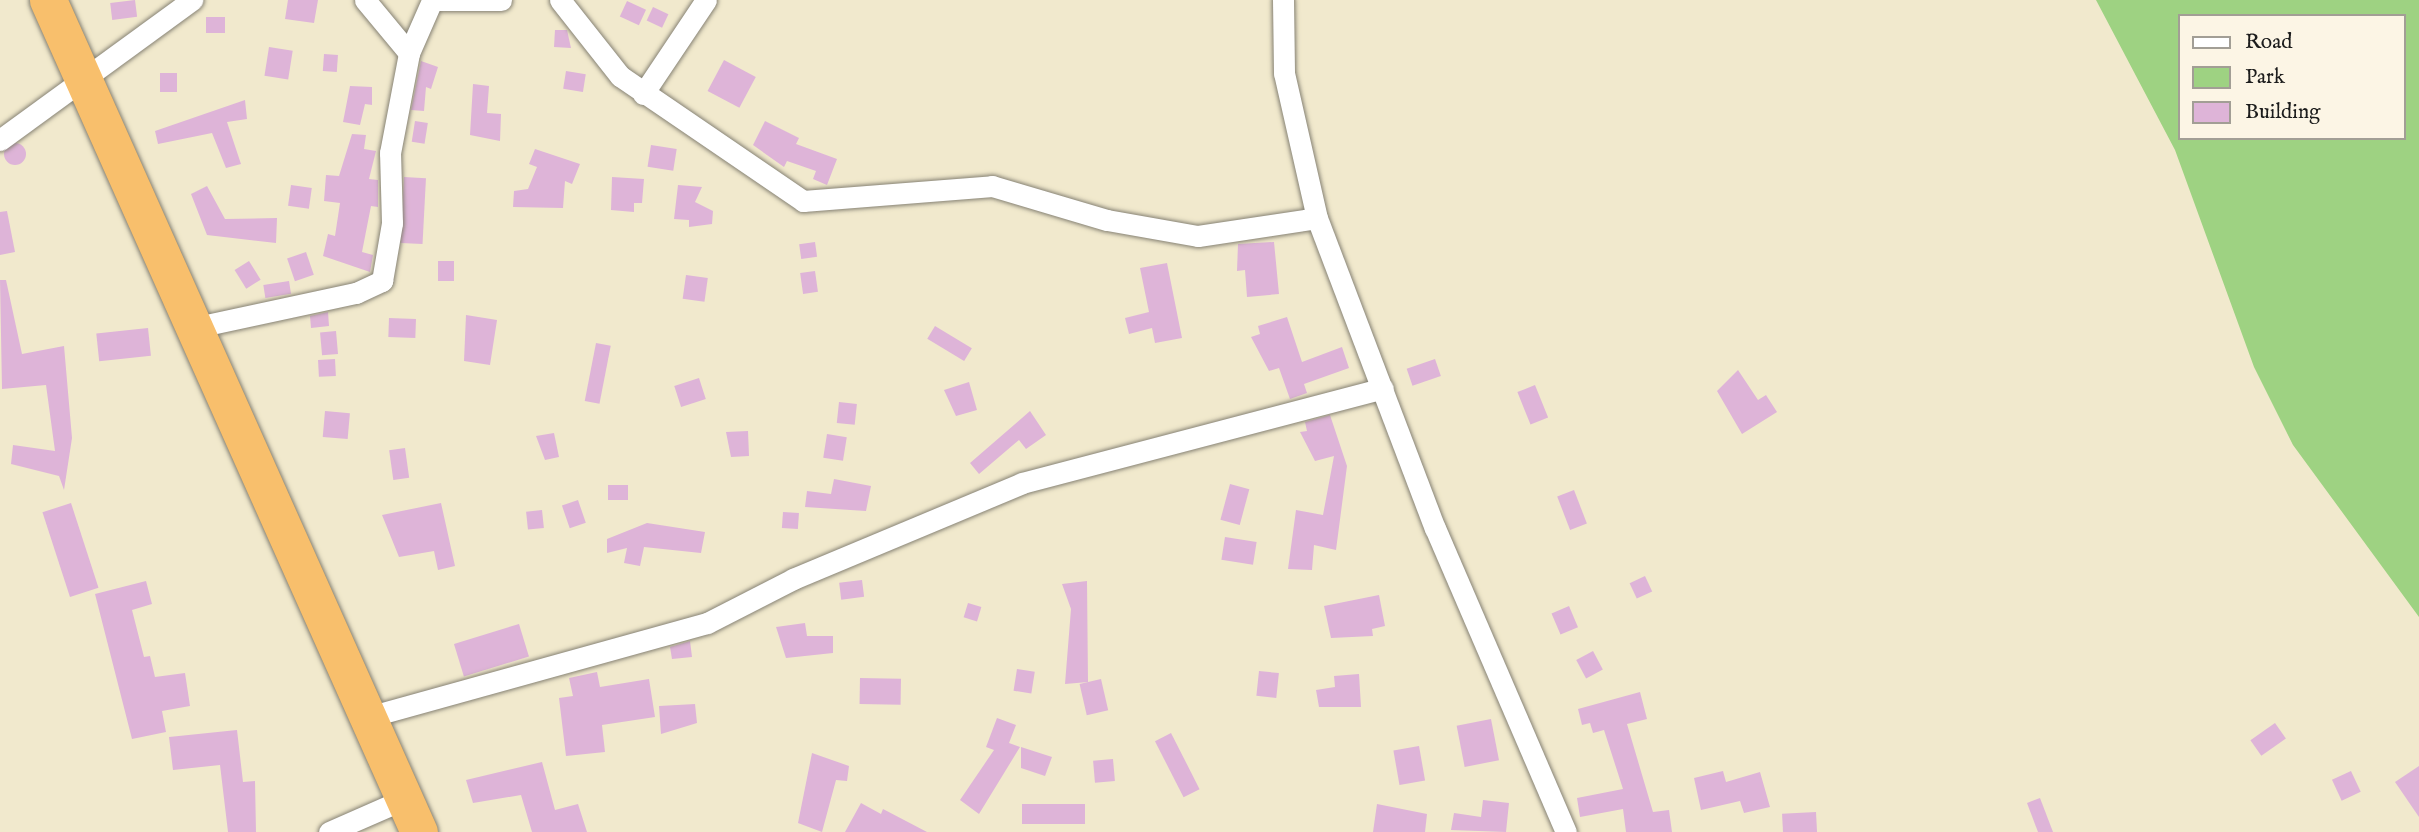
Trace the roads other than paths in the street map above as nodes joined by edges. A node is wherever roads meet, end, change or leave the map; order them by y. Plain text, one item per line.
1 (48, 0) edge
2 (365, 0) edge
3 (501, 0) edge
4 (560, 0) edge
5 (706, 0) edge
6 (1283, 0) edge
7 (432, 1) edge
8 (181, 4) edge
9 (409, 53) junction
10 (85, 82) junction
11 (643, 94) junction
12 (0, 140) edge
13 (1317, 218) junction
14 (197, 327) junction
15 (1383, 388) junction
16 (368, 717) junction
17 (411, 816) edge
18 (329, 832) edge
19 (1566, 832) edge

1 - 10 highway
2 - 9 street
3 - 7 street
4 - 11 street
5 - 11 street
6 - 13 street
7 - 9 street
8 - 10 street
9 - 14 street
10 - 12 street
10 - 14 highway
11 - 13 street
13 - 15 street
14 - 16 highway
15 - 16 street
15 - 19 street
16 - 17 highway
17 - 18 street

